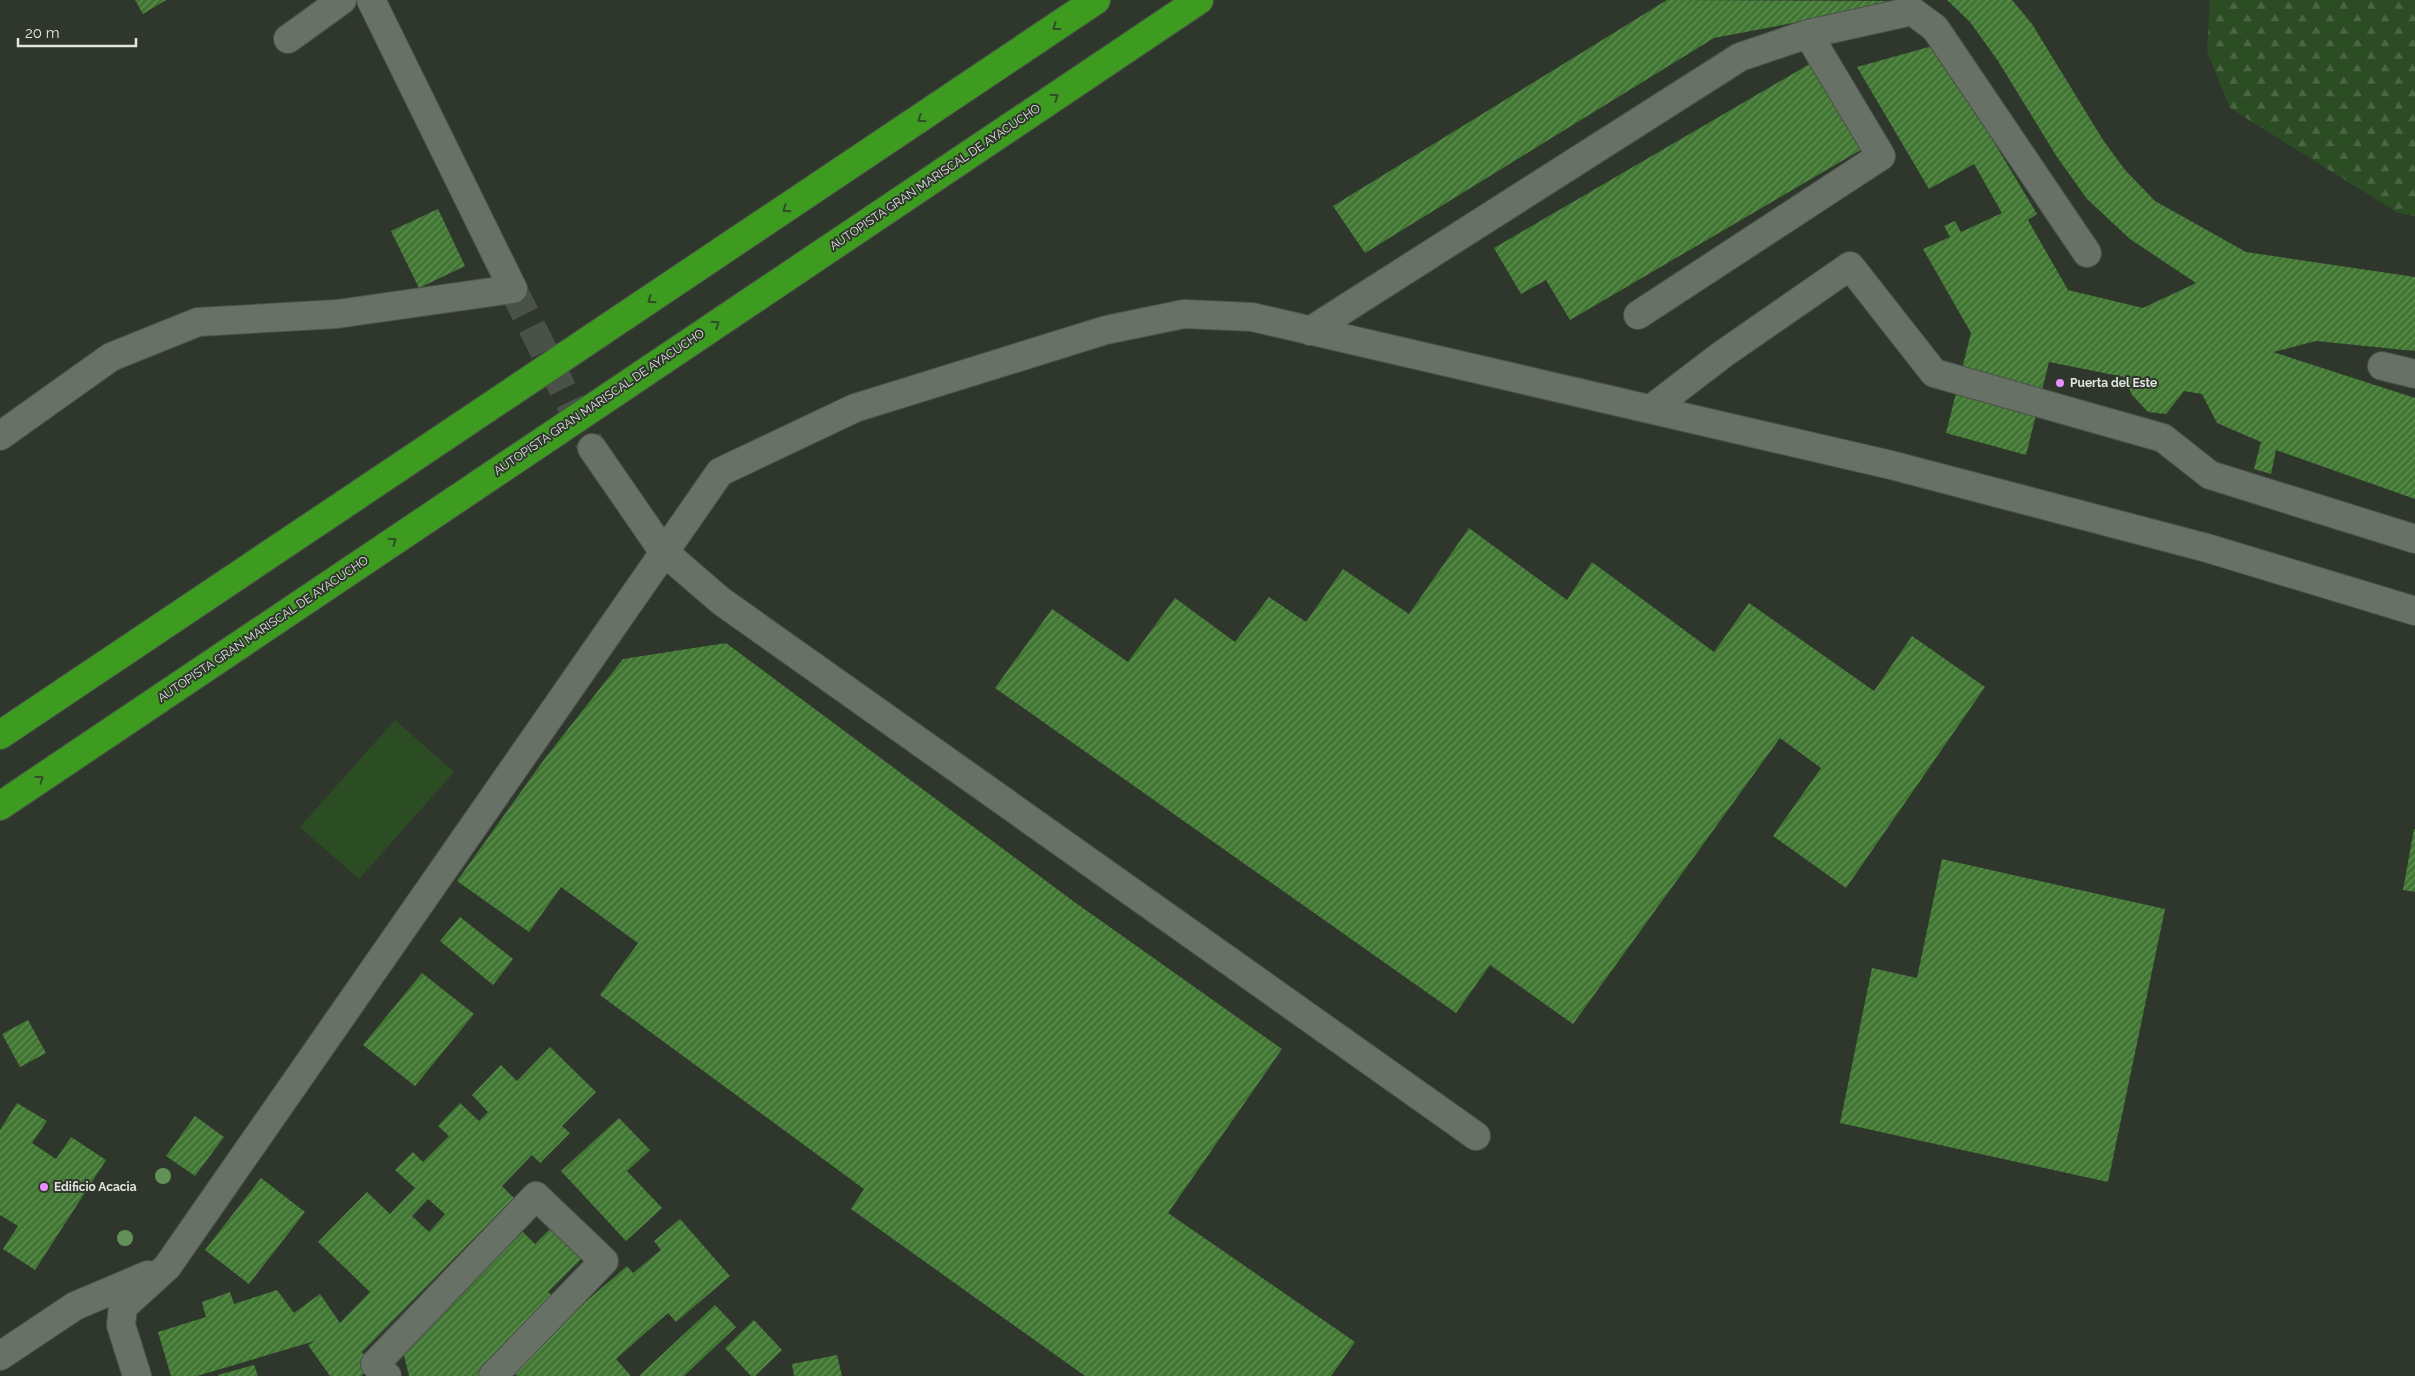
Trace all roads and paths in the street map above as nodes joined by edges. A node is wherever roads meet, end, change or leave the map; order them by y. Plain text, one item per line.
1 (342, 0) edge
2 (371, 0) edge
3 (1096, 0) edge
4 (1199, 0) edge
5 (1808, 34) junction
6 (288, 39) dead end
7 (2087, 253) dead end
8 (1638, 315) dead end
9 (1310, 331) junction
10 (2382, 366) dead end
11 (2415, 374) edge
12 (1651, 409) junction
13 (0, 436) edge
14 (592, 448) tunnel mouth
15 (2415, 539) edge
16 (663, 551) junction
17 (2415, 611) edge
18 (0, 735) edge
19 (0, 806) edge
20 (1476, 1136) dead end
21 (168, 1267) junction
22 (0, 1356) edge
23 (137, 1376) edge
24 (388, 1376) edge
25 (493, 1376) edge

1 - 6 street
2 - 13 street
3 -> 18 highway
19 -> 4 highway, AUTOPISTA GRAN MARISCAL DE AYACUCHO
5 - 7 street
5 - 8 street
5 - 9 street
9 - 12 street
9 - 16 street
10 - 11 street
12 - 15 street
12 - 17 street
14 - 16 street
16 - 20 street
16 - 21 street
21 - 22 street
21 - 23 street
24 - 25 street

